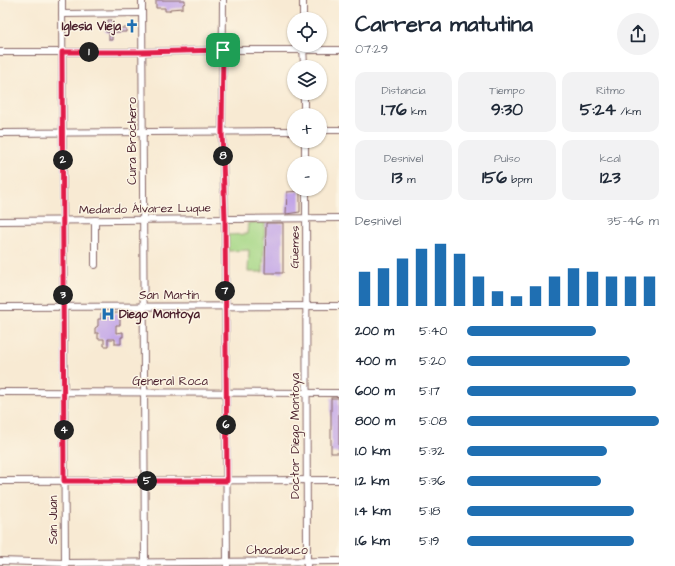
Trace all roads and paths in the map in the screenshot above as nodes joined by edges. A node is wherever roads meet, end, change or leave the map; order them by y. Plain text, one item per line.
1 (62, 0) edge
2 (142, 0) edge
3 (223, 0) edge
4 (303, 0) edge
5 (303, 12) edge
6 (142, 13) junction
7 (62, 14) junction
8 (287, 48) edge
9 (327, 49) edge
10 (223, 50) junction
11 (339, 50) edge
12 (0, 52) edge
13 (62, 52) junction
14 (142, 52) junction
15 (327, 130) edge
16 (339, 130) edge
17 (222, 131) junction
18 (287, 131) edge
19 (143, 132) junction
20 (0, 133) edge
21 (62, 133) junction
22 (306, 196) edge
23 (306, 218) junction
24 (339, 218) edge
25 (225, 219) junction
26 (63, 220) junction
27 (95, 220) junction
28 (143, 220) junction
29 (0, 221) edge
30 (96, 265) dead end
31 (63, 306) junction
32 (144, 306) junction
33 (225, 306) junction
34 (306, 306) junction
35 (339, 306) edge
36 (0, 307) edge
37 (0, 392) edge
38 (64, 392) junction
39 (144, 392) junction
40 (226, 392) junction
41 (306, 392) junction
42 (339, 393) edge
43 (307, 480) junction
44 (339, 480) edge
45 (0, 481) edge
46 (64, 481) junction
47 (145, 481) junction
48 (227, 481) junction
49 (0, 561) edge
50 (339, 561) edge
51 (307, 563) edge
52 (64, 564) edge
53 (145, 564) edge
54 (227, 564) edge

1 - 7 street, San Juan
2 - 6 street, Cura Brochero
3 - 10 street
4 - 5 street
6 - 7 street
6 - 14 street, Cura Brochero
7 - 13 street, San Juan
8 - 10 street
9 - 11 street
10 - 14 street
10 - 17 street
12 - 13 street
13 - 14 street
13 - 21 street, San Juan
14 - 19 street, Cura Brochero
15 - 16 street
17 - 18 street
17 - 19 street
17 - 25 street
19 - 21 street
19 - 28 street, Cura Brochero
20 - 21 street
21 - 26 street, San Juan
22 - 23 street, Güemes
23 - 24 street, Medardo Álvarez Luque
23 - 25 street, Medardo Álvarez Luque
23 - 34 street, Güemes
25 - 28 street, Medardo Álvarez Luque
25 - 33 street
26 - 27 street, Medardo Álvarez Luque
26 - 29 street, Medardo Álvarez Luque
26 - 31 street, San Juan
27 - 28 street, Medardo Álvarez Luque
27 - 30 street
28 - 32 street, Cura Brochero
31 - 32 street, San Martín
31 - 36 street, San Martín
31 - 38 street, San Juan
32 - 33 street, San Martín
32 - 39 street, Cura Brochero
33 - 34 street, San Martín
33 - 40 street
34 - 35 street, San Martín
34 - 41 street, Doctor Diego Montoya
37 - 38 street, General Roca
38 - 39 street, General Roca
38 - 46 street, San Juan
39 - 40 street, General Roca
39 - 47 street, Cura Brochero
40 - 41 street, General Roca
40 - 48 street
41 - 42 street, General Roca
41 - 43 street, Doctor Diego Montoya
43 - 44 street
43 - 48 street
43 - 51 street, Doctor Diego Montoya
45 - 46 street
46 - 47 street
46 - 52 street, San Juan
47 - 48 street
47 - 53 street, Cura Brochero
48 - 54 street
49 - 52 street, Chacabuco
50 - 51 street, Chacabuco
51 - 54 street, Chacabuco
52 - 53 street, Chacabuco
53 - 54 street, Chacabuco

